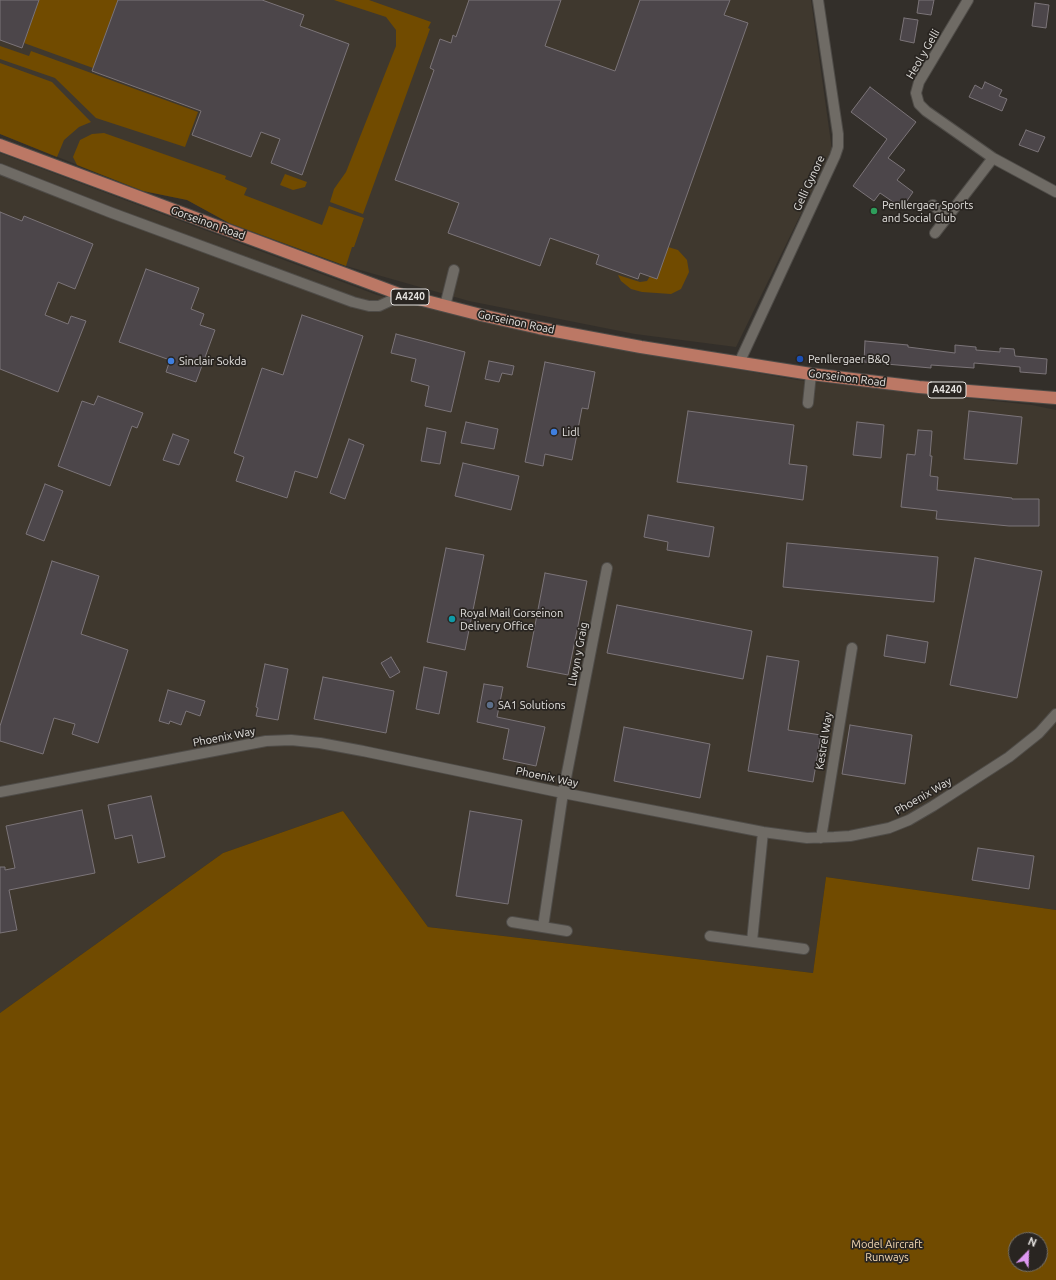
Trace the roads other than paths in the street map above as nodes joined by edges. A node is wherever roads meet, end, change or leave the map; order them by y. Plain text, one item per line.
1 (818, 0) edge
2 (968, 0) edge
3 (0, 145) edge
4 (993, 158) junction
5 (0, 168) edge
6 (1056, 192) edge
7 (933, 205) dead end
8 (947, 217) junction
9 (935, 233) dead end
10 (454, 270) dead end
11 (399, 294) junction
12 (445, 306) junction
13 (739, 363) junction
14 (811, 374) junction
15 (1056, 398) edge
16 (808, 403) dead end
17 (607, 568) dead end
18 (852, 648) dead end
19 (1056, 714) edge
20 (0, 792) edge
21 (563, 793) junction
22 (764, 832) junction
23 (821, 838) junction
24 (512, 922) dead end
25 (544, 927) junction
26 (567, 931) dead end
27 (710, 936) dead end
28 (752, 941) junction
29 (804, 949) dead end

1 - 13 street, Gelli Gynore
2 - 4 street, Heol y Gelli
3 - 11 main road, Gorseinon Road / A4240
4 - 6 street, Heol y Gelli
4 - 8 street
5 - 11 street
7 - 8 street
8 - 9 street
10 - 12 street
11 - 12 main road, Gorseinon Road / A4240
12 - 13 main road, Gorseinon Road / A4240
13 - 14 main road, Gorseinon Road / A4240
14 - 15 main road, Gorseinon Road / A4240
14 - 16 street
17 - 21 street, Llwyn y Graig
18 - 23 street, Kestrel Way
19 - 23 street, Phoenix Way
20 - 21 street, Phoenix Way
21 - 22 street, Phoenix Way
21 - 25 street, Llwyn y Graig
22 - 23 street, Phoenix Way
22 - 28 street
24 - 25 street
25 - 26 street
27 - 28 street
28 - 29 street

